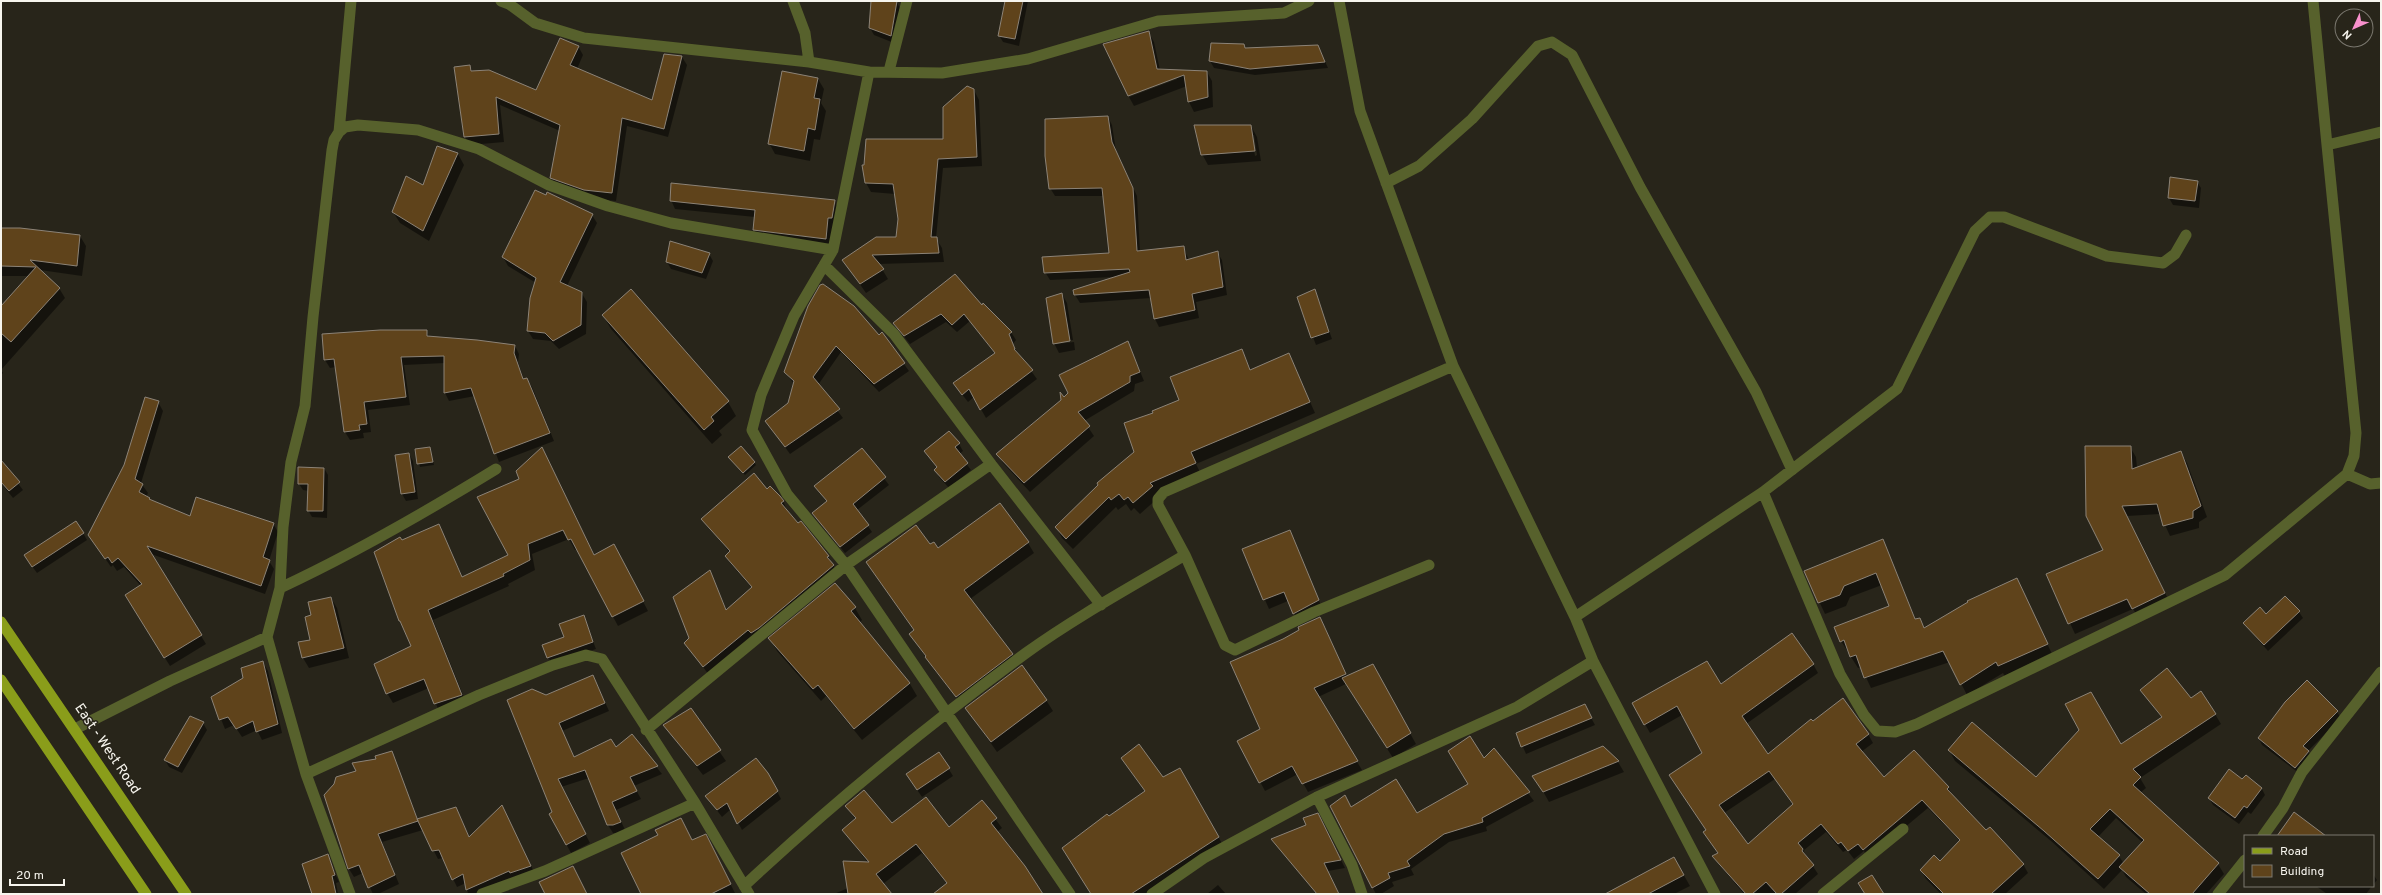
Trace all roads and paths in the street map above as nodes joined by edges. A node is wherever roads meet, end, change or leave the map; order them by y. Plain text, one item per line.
1 (351, 1) edge
2 (501, 1) edge
3 (793, 1) edge
4 (907, 1) edge
5 (1309, 1) edge
6 (1339, 1) edge
7 (2313, 1) edge
8 (809, 62) junction
9 (869, 72) junction
10 (889, 72) junction
11 (338, 132) junction
12 (2381, 132) edge
13 (2327, 145) junction
14 (1386, 183) junction
15 (2186, 235) dead end
16 (833, 250) junction
17 (824, 265) junction
18 (1453, 366) junction
19 (991, 464) junction
20 (496, 469) dead end
21 (1792, 470) junction
22 (2347, 474) junction
23 (2381, 483) edge
24 (1763, 492) junction
25 (1185, 555) junction
26 (846, 566) junction
27 (1429, 566) dead end
28 (280, 588) junction
29 (1101, 605) junction
30 (1574, 617) junction
31 (1, 622) edge
32 (267, 637) junction
33 (1593, 661) junction
34 (2381, 672) edge
35 (1, 680) edge
36 (948, 714) junction
37 (75, 729) junction
38 (646, 730) junction
39 (306, 774) junction
40 (1317, 797) junction
41 (695, 803) junction
42 (1902, 829) dead end
43 (2264, 835) edge
44 (2244, 861) edge
45 (747, 890) edge
46 (146, 894) edge
47 (186, 894) edge
48 (350, 894) edge
49 (482, 894) edge
50 (1070, 894) edge
51 (1152, 894) edge
52 (1362, 894) edge
53 (1715, 894) edge
54 (1823, 894) edge
55 (2218, 894) edge

1 - 11 street
2 - 8 street
3 - 8 street
4 - 10 street
5 - 10 street
6 - 14 street
7 - 13 street
8 - 9 street
9 - 10 street
9 - 16 street
11 - 16 street
11 - 28 street
12 - 13 street
13 - 22 street
14 - 18 street
14 - 21 street
15 - 21 street
16 - 17 street
17 - 19 street
17 - 26 street
18 - 25 street
18 - 30 street
19 - 26 street
19 - 29 street
20 - 28 street
21 - 24 street
22 - 23 street
22 - 24 street
24 - 30 street
25 - 27 street
25 - 29 street
26 - 36 street
26 - 38 street
28 - 32 street
29 - 36 street
30 - 33 street
31 - 37 main road, East - West Road
32 - 37 street
32 - 39 street
33 - 40 street
33 - 53 street
34 - 43 street
35 - 46 main road
36 - 45 street
36 - 50 street
37 - 47 main road, East - West Road
38 - 39 street
38 - 41 street
39 - 48 street
40 - 51 street
40 - 52 street
41 - 45 street
41 - 49 street
42 - 54 street
44 - 55 street

